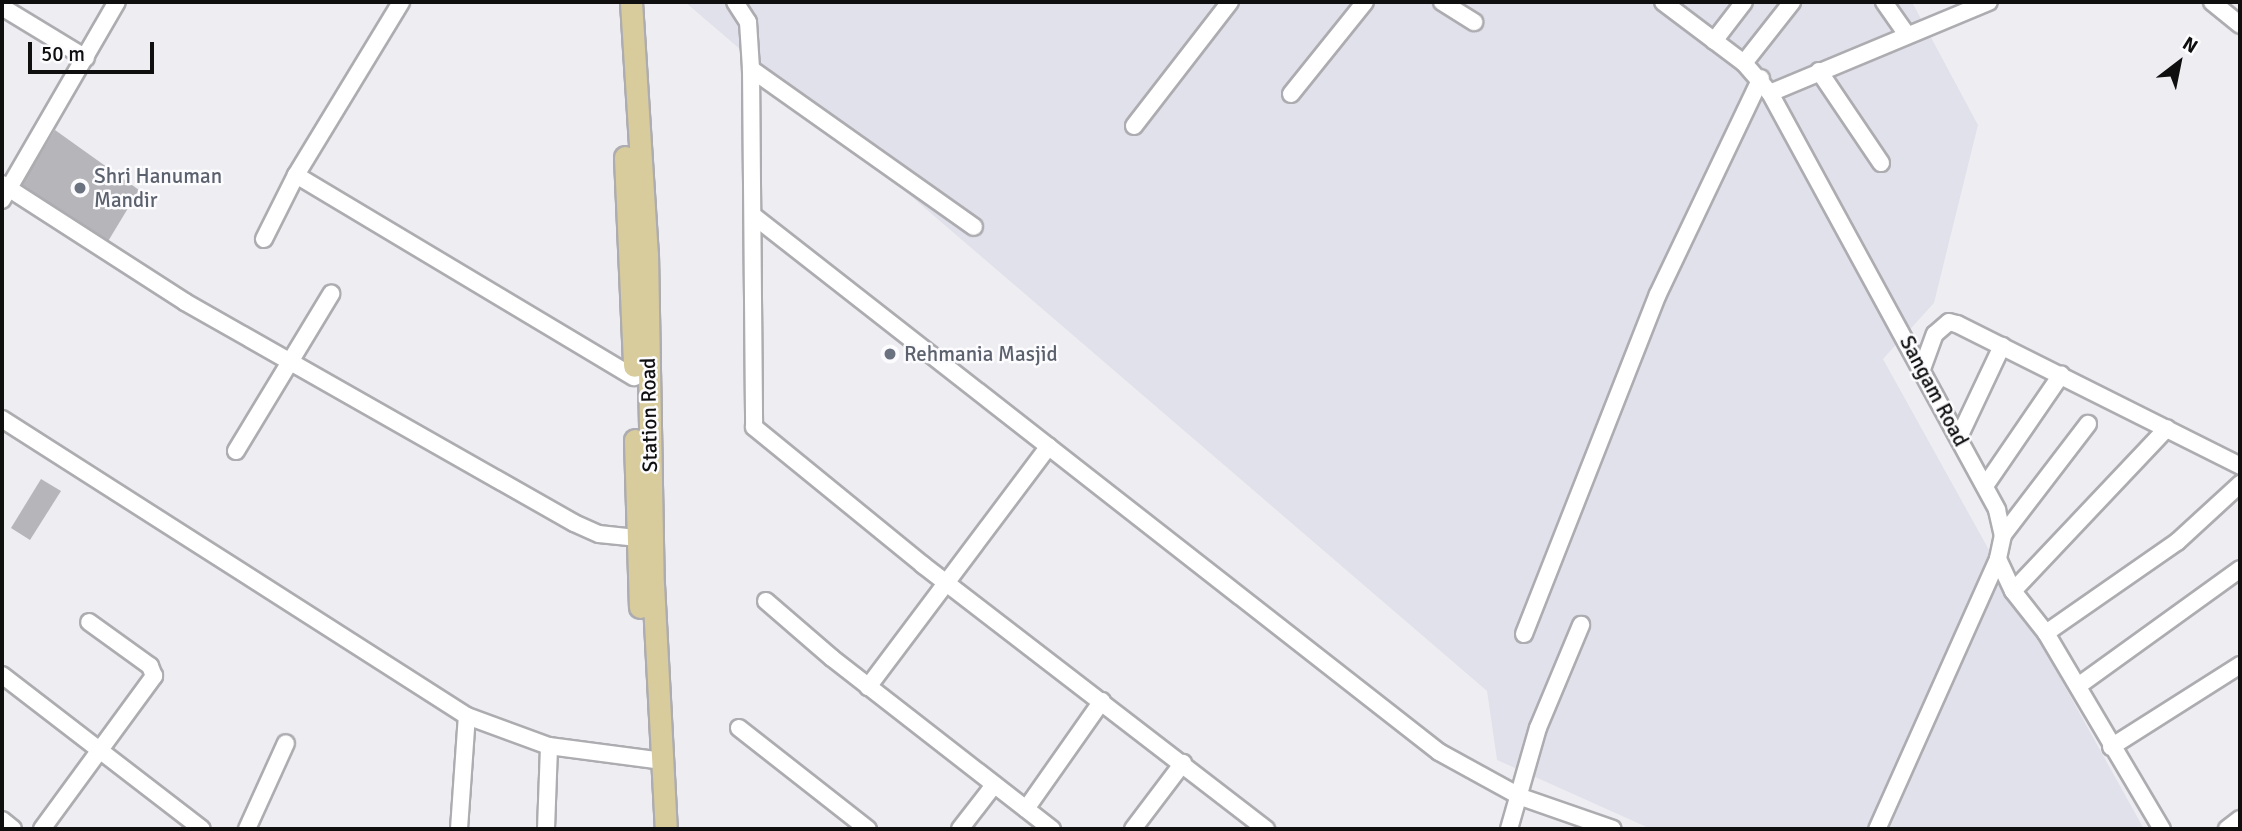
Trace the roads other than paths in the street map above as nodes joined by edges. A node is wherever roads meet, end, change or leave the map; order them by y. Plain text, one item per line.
1 (117, 2) edge
2 (401, 2) edge
3 (620, 2) edge
4 (631, 2) edge
5 (735, 2) edge
6 (1230, 2) edge
7 (1442, 2) edge
8 (1663, 2) edge
9 (1744, 2) edge
10 (1792, 2) edge
11 (1884, 2) edge
12 (1989, 2) edge
13 (2212, 2) edge
14 (1358, 4) edge
15 (2, 7) edge
16 (1474, 22) dead end
17 (2240, 25) edge
18 (1906, 34) junction
19 (1714, 41) junction
20 (86, 58) junction
21 (1744, 63) junction
22 (751, 69) junction
23 (1819, 71) junction
24 (1760, 78) junction
25 (1770, 93) junction
26 (1291, 94) dead end
27 (1134, 126) dead end
28 (1881, 163) dead end
29 (296, 175) junction
30 (4, 191) edge
31 (755, 217) junction
32 (974, 227) dead end
33 (264, 239) dead end
34 (331, 294) dead end
35 (2002, 346) junction
36 (289, 361) junction
37 (1922, 369) junction
38 (2061, 375) junction
39 (634, 377) junction
40 (2, 419) edge
41 (2088, 424) dead end
42 (2167, 428) junction
43 (1959, 437) junction
44 (1049, 446) junction
45 (236, 451) dead end
46 (2240, 466) edge
47 (2240, 484) edge
48 (1985, 486) junction
49 (2003, 535) junction
50 (636, 538) junction
51 (1998, 559) junction
52 (2240, 569) edge
53 (945, 582) junction
54 (2013, 591) junction
55 (766, 601) dead end
56 (89, 622) dead end
57 (1581, 625) dead end
58 (2046, 633) junction
59 (1524, 634) dead end
60 (2240, 665) edge
61 (2, 675) edge
62 (2078, 686) junction
63 (868, 687) junction
64 (1102, 701) junction
65 (467, 716) junction
66 (739, 728) dead end
67 (286, 743) dead end
68 (549, 746) junction
69 (2111, 747) junction
70 (97, 751) junction
71 (656, 760) junction
72 (1183, 763) junction
73 (994, 785) junction
74 (1521, 797) junction
75 (1026, 809) junction
76 (2240, 819) edge
77 (2, 820) edge
78 (13, 829) edge
79 (42, 829) edge
80 (202, 829) edge
81 (247, 829) edge
82 (459, 829) edge
83 (546, 829) edge
84 (652, 829) edge
85 (666, 829) edge
86 (868, 829) edge
87 (960, 829) edge
88 (1052, 829) edge
89 (1133, 829) edge
90 (1266, 829) edge
91 (1509, 829) edge
92 (1614, 829) edge
93 (1877, 829) edge
94 (2162, 829) edge
95 (2227, 829) edge

1 - 20 street
2 - 29 street
3 - 39 main road, Station Road
4 - 71 main road, Station Road
5 - 22 street
6 - 27 street
7 - 16 street
8 - 19 street, Sangam Road
9 - 19 street
10 - 21 street
11 - 18 street
12 - 18 street
13 - 17 street
14 - 26 street
15 - 20 street
18 - 23 street
19 - 21 street, Sangam Road
20 - 30 street
21 - 24 street, Sangam Road
22 - 31 street
22 - 32 street
23 - 25 street
23 - 28 street
24 - 25 street, Sangam Road
24 - 59 street
25 - 37 street, Sangam Road
29 - 33 street
29 - 39 street
30 - 36 street
31 - 44 street
31 - 53 street
34 - 36 street
35 - 37 street
35 - 38 street
35 - 43 street
36 - 45 street
36 - 50 street
37 - 43 street, Sangam Road
38 - 42 street
38 - 48 street
39 - 50 main road, Station Road
40 - 65 street
41 - 49 street
42 - 46 street
42 - 54 street
43 - 48 street, Sangam Road
44 - 53 street
44 - 74 street
47 - 58 street
48 - 49 street, Sangam Road
49 - 51 street
50 - 71 main road, Station Road
51 - 54 street
51 - 93 street
52 - 62 street
53 - 63 street
53 - 64 street
54 - 58 street
55 - 63 street
56 - 70 street
57 - 74 street
58 - 62 street
60 - 69 street
61 - 70 street
62 - 69 street
63 - 73 street
64 - 72 street
64 - 75 street
65 - 68 street
65 - 82 street
66 - 86 street
67 - 81 street
68 - 71 street
68 - 83 street
69 - 94 street
70 - 79 street
70 - 80 street
71 - 84 main road, Station Road
71 - 85 main road, Station Road
72 - 89 street
72 - 90 street
73 - 75 street
73 - 87 street
74 - 91 street
74 - 92 street
75 - 88 street
76 - 95 street
77 - 78 street

